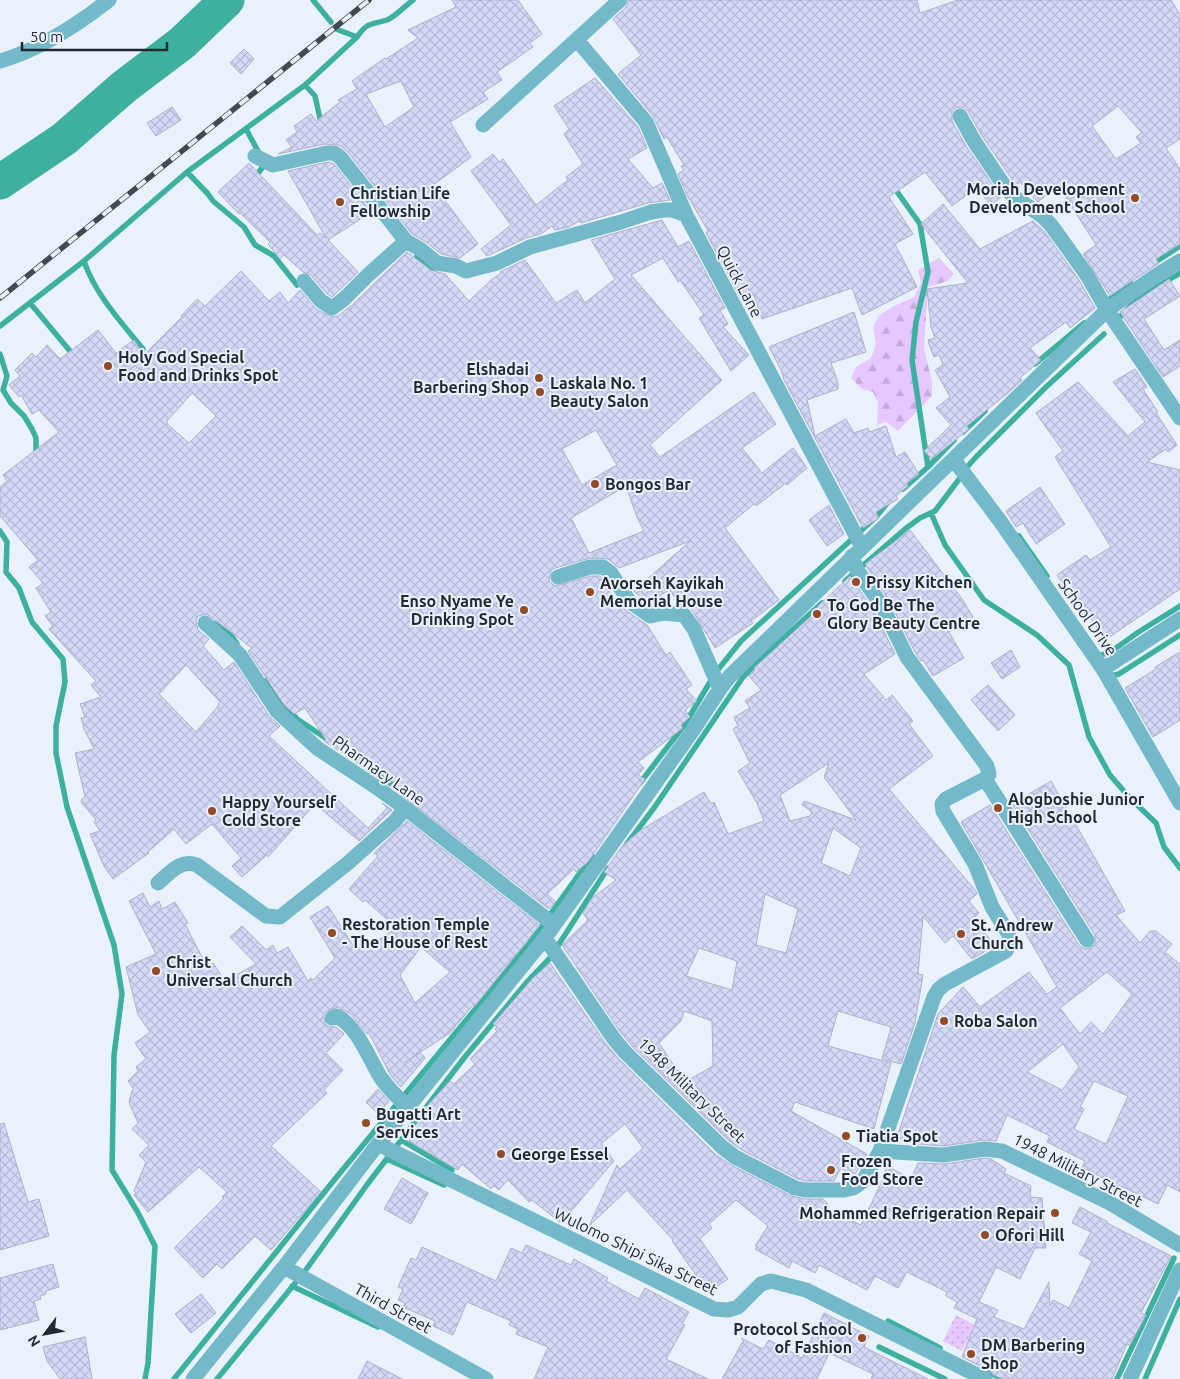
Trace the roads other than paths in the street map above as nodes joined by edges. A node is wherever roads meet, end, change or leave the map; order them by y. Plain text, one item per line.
1 (109, 0) edge
2 (620, 0) edge
3 (577, 40) junction
4 (0, 61) edge
5 (960, 116) dead end
6 (483, 125) dead end
7 (254, 156) dead end
8 (686, 215) junction
9 (406, 241) junction
10 (1180, 261) edge
11 (304, 281) dead end
12 (1107, 310) junction
13 (1180, 418) edge
14 (954, 460) junction
15 (857, 552) junction
16 (558, 577) dead end
17 (1180, 620) edge
18 (205, 623) dead end
19 (1103, 669) junction
20 (720, 689) junction
21 (986, 779) junction
22 (1180, 803) edge
23 (405, 808) junction
24 (158, 882) dead end
25 (553, 924) junction
26 (545, 938) junction
27 (1087, 940) dead end
28 (332, 1018) dead end
29 (408, 1107) junction
30 (378, 1144) junction
31 (880, 1151) junction
32 (1180, 1245) edge
33 (284, 1267) junction
34 (1180, 1270) edge
35 (192, 1379) edge
36 (486, 1379) edge
37 (985, 1379) edge
38 (1130, 1379) edge

1 - 4 street
2 - 3 street
3 - 6 street
3 - 8 street, Quick Lane
5 - 12 street
7 - 9 street
8 - 9 street
8 - 15 street, Quick Lane
9 - 11 street
10 - 12 street
12 - 13 street
12 - 14 street
14 - 15 street
14 - 19 street, School Drive
15 - 20 street
15 - 21 street, Quick Lane
16 - 20 street
17 - 19 street
18 - 23 street, Pharmacy Lane
19 - 22 street, School Drive
20 - 25 street
21 - 27 street, Quick Lane
21 - 31 street
23 - 24 street
23 - 25 street, Pharmacy Lane
25 - 26 street
26 - 29 street
26 - 31 street, 1948 Military Street
28 - 29 street
29 - 30 street
30 - 33 street
30 - 37 street, Wulomo Shipi Sika Street
31 - 32 street, 1948 Military Street
33 - 35 street
33 - 36 street, Third Street
34 - 38 street

